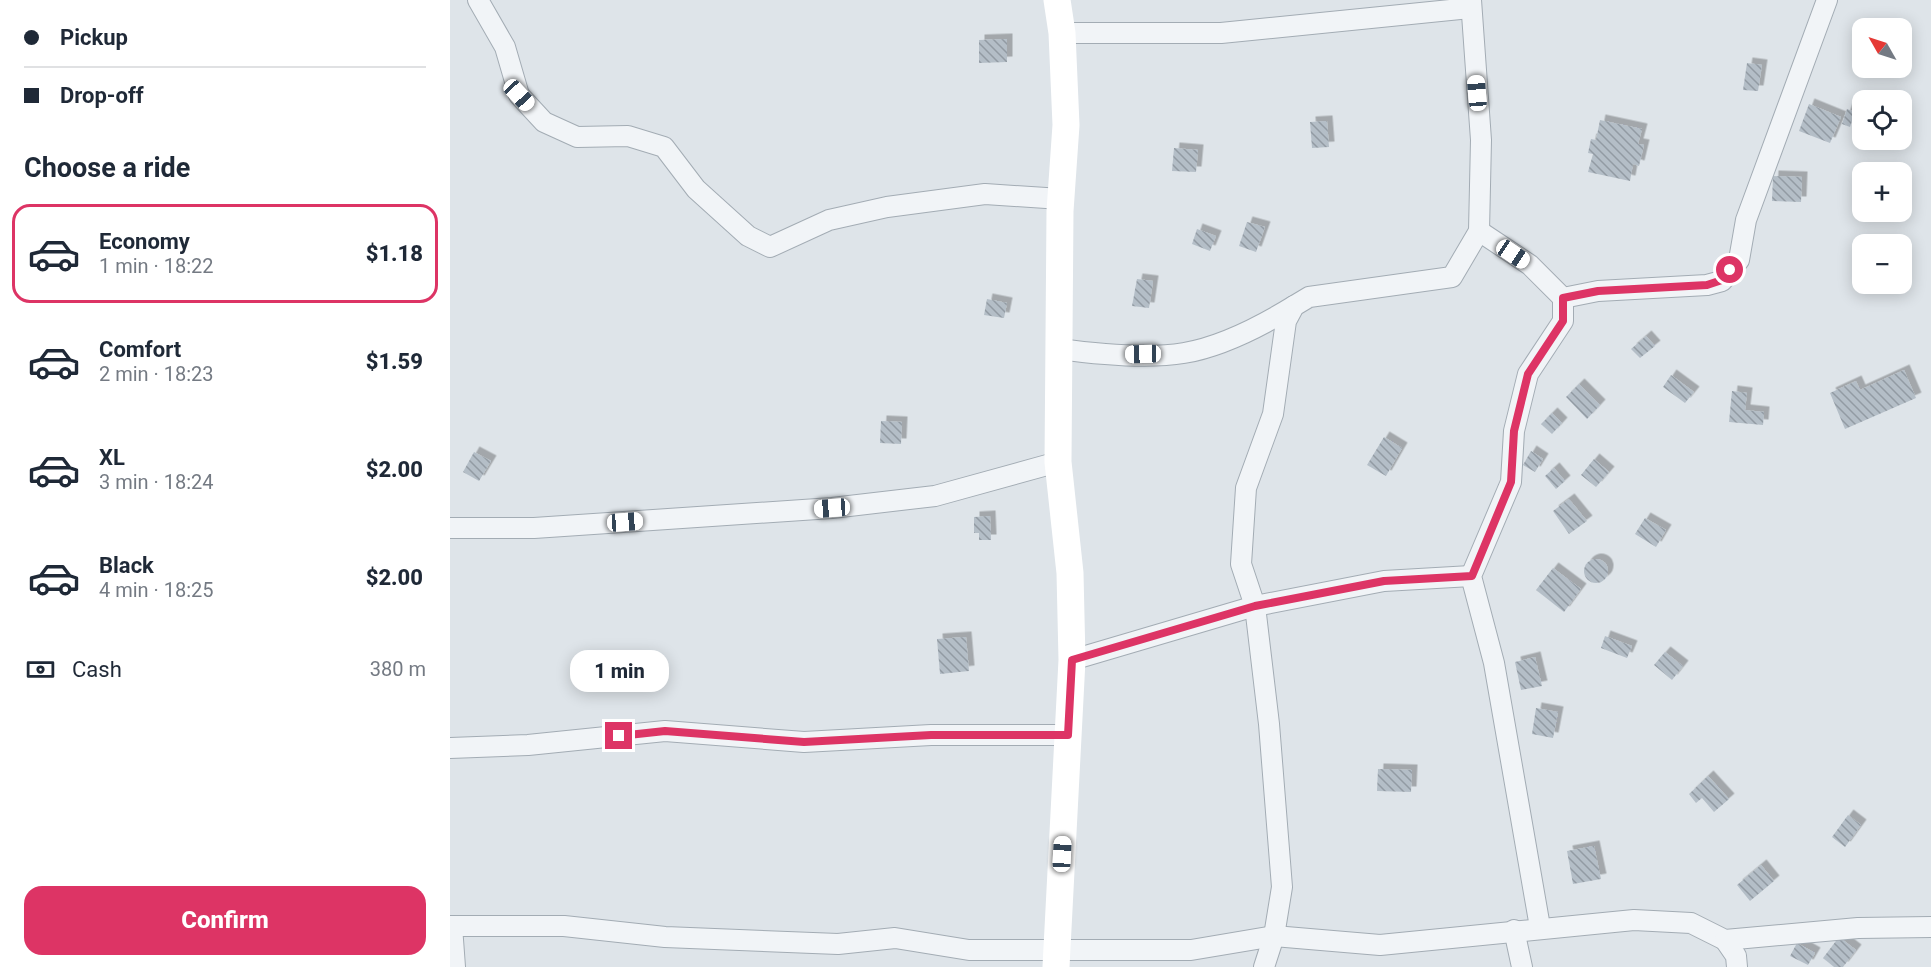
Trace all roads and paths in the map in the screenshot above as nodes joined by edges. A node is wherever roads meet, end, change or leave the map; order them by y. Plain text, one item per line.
1 (478, 0) edge
2 (1057, 0) edge
3 (1827, 0) edge
4 (1470, 4) edge
5 (1062, 33) junction
6 (1061, 199) junction
7 (1479, 231) junction
8 (1563, 298) junction
9 (1294, 306) junction
10 (1059, 349) junction
11 (1058, 462) junction
12 (450, 528) edge
13 (1472, 576) junction
14 (1255, 606) junction
15 (1072, 660) junction
16 (1068, 735) junction
17 (450, 748) edge
18 (451, 926) edge
19 (1540, 927) junction
20 (1931, 927) edge
21 (1514, 930) junction
22 (1274, 936) junction
23 (1725, 939) junction
24 (1056, 958) edge
25 (455, 967) edge
26 (1264, 967) edge
27 (1522, 967) edge
28 (1737, 967) edge

1 - 6 street
2 - 5 street
3 - 8 street
4 - 5 street
4 - 7 street
5 - 6 street
6 - 10 street
7 - 8 street
7 - 9 street
8 - 13 street
9 - 10 street
9 - 14 street
10 - 11 street
11 - 12 street
11 - 15 street
13 - 14 street
13 - 19 street
14 - 15 street
14 - 22 street
15 - 16 street
16 - 17 street
16 - 24 street
18 - 24 street
18 - 25 street
19 - 21 street
19 - 23 street
20 - 23 street
21 - 22 street
21 - 27 street
22 - 24 street
22 - 26 street
23 - 28 street

